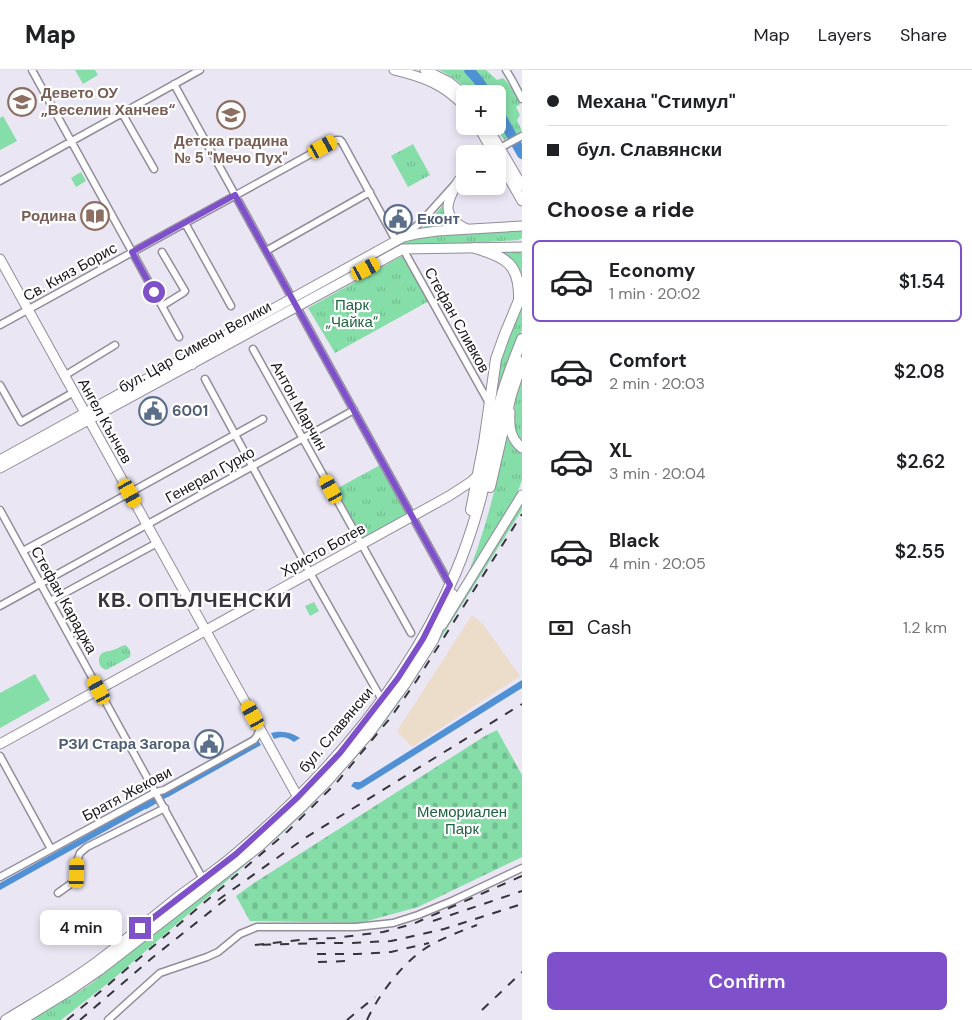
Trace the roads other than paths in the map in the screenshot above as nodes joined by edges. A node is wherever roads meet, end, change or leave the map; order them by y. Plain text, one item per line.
1 (32, 70) edge
2 (200, 70) edge
3 (394, 70) edge
4 (425, 70) edge
5 (506, 70) edge
6 (174, 84) junction
7 (456, 88) edge
8 (456, 98) edge
9 (522, 99) edge
10 (122, 113) junction
11 (522, 136) edge
12 (72, 141) junction
13 (506, 145) edge
14 (506, 166) edge
15 (154, 169) dead end
16 (506, 173) edge
17 (0, 181) edge
18 (456, 183) edge
19 (456, 186) edge
20 (522, 186) edge
21 (370, 192) junction
22 (235, 195) junction
23 (522, 201) edge
24 (185, 223) junction
25 (522, 226) edge
26 (469, 230) junction
27 (398, 240) junction
28 (522, 241) edge
29 (522, 247) edge
30 (475, 248) junction
31 (498, 248) junction
32 (403, 249) junction
33 (266, 251) junction
34 (132, 252) junction
35 (162, 252) dead end
36 (0, 259) edge
37 (520, 297) edge
38 (295, 303) junction
39 (162, 306) junction
40 (232, 306) dead end
41 (28, 310) junction
42 (0, 325) edge
43 (179, 337) dead end
44 (522, 339) edge
45 (115, 345) dead end
46 (253, 349) dead end
47 (519, 358) edge
48 (64, 376) junction
49 (205, 379) dead end
50 (0, 385) edge
51 (74, 392) junction
52 (511, 396) junction
53 (489, 403) junction
54 (354, 410) junction
55 (87, 417) junction
56 (263, 419) dead end
57 (234, 434) junction
58 (303, 438) junction
59 (522, 448) edge
60 (0, 460) edge
61 (251, 467) junction
62 (0, 468) edge
63 (478, 475) junction
64 (130, 493) junction
65 (522, 495) edge
66 (449, 496) junction
67 (473, 501) junction
68 (0, 510) edge
69 (413, 517) junction
70 (147, 524) junction
71 (157, 543) junction
72 (362, 545) junction
73 (23, 551) junction
74 (464, 552) junction
75 (310, 573) junction
76 (41, 584) junction
77 (450, 585) junction
78 (50, 601) junction
79 (0, 606) edge
80 (206, 631) junction
81 (411, 632) dead end
82 (433, 640) junction
83 (99, 690) junction
84 (382, 700) junction
85 (264, 735) junction
86 (0, 744) edge
87 (0, 756) edge
88 (157, 793) junction
89 (300, 801) junction
90 (165, 808) junction
91 (51, 849) junction
92 (522, 868) edge
93 (0, 877) edge
94 (205, 883) junction
95 (58, 892) dead end
96 (6, 1020) edge
97 (21, 1020) edge
98 (108, 1020) edge

1 - 12 street
2 - 6 street
3 - 8 main road
4 - 7 main road
5 - 9 street
6 - 10 street
6 - 22 street
10 - 12 street
10 - 15 street
11 - 13 street
12 - 17 street
12 - 34 street
14 - 20 main road
16 - 23 main road
18 - 27 street, бул. Цар Симеон Велики
19 - 26 main road
21 - 22 street, Св. Княз Борис
21 - 27 street
21 - 33 street
22 - 24 street, Св. Княз Борис
22 - 33 street
24 - 34 street, Св. Княз Борис
24 - 40 street
25 - 26 main road, бул. Цар Симеон Велики
26 - 27 main road, бул. Цар Симеон Велики
27 - 38 main road, бул. Цар Симеон Велики
28 - 31 main road
29 - 31 main road, бул. Цар Симеон Велики
30 - 31 main road, бул. Цар Симеон Велики
30 - 32 main road, бул. Цар Симеон Велики
30 - 37 main road
32 - 38 main road, бул. Цар Симеон Велики
32 - 53 street, Стефан Сливков
33 - 38 street
34 - 39 street
34 - 41 street, Св. Княз Борис
35 - 39 street
36 - 41 main road, Ангел Кънчев
37 - 53 main road
38 - 54 street
38 - 55 main road, бул. Цар Симеон Велики
39 - 43 street
41 - 42 street, Св. Княз Борис
41 - 48 main road, Ангел Кънчев
44 - 47 main road, бул. Славянски
45 - 48 street
46 - 58 street, Антон Марчин
47 - 52 main road, бул. Славянски
47 - 74 main road, бул. Славянски
48 - 51 main road, Ангел Кънчев
49 - 57 street
50 - 51 street
51 - 55 main road, Ангел Кънчев
52 - 59 main road
52 - 82 main road, бул. Славянски
53 - 63 main road
54 - 58 street, Генерал Гурко
54 - 69 street
55 - 60 main road, бул. Цар Симеон Велики
55 - 62 main road, бул. Цар Симеон Велики
55 - 64 main road, Ангел Кънчев
56 - 57 street
57 - 61 street
57 - 64 street
58 - 61 street, Генерал Гурко
58 - 72 street, Антон Марчин
61 - 70 street, Генерал Гурко
61 - 75 street
63 - 66 main road, Христо Ботев
63 - 67 main road
64 - 70 main road, Ангел Кънчев
64 - 73 street
65 - 82 main road
66 - 67 main road
66 - 69 main road, Христо Ботев
67 - 74 main road
68 - 73 street, Стефан Караджа
69 - 72 main road, Христо Ботев
69 - 77 street
70 - 71 main road, Ангел Кънчев
70 - 76 street, Генерал Гурко
71 - 78 street
71 - 80 main road, Ангел Кънчев
72 - 75 main road, Христо Ботев
72 - 81 street, Антон Марчин
73 - 76 street, Стефан Караджа
74 - 77 main road, бул. Славянски
75 - 80 main road, Христо Ботев
75 - 84 street
76 - 78 street, Стефан Караджа
76 - 79 street, Генерал Гурко
77 - 84 main road, бул. Славянски
78 - 83 street, Стефан Караджа
80 - 83 main road, Христо Ботев
80 - 85 main road, Ангел Кънчев
82 - 89 main road, бул. Славянски
83 - 86 main road, Христо Ботев
83 - 88 street, Стефан Караджа
84 - 89 main road, бул. Славянски
85 - 88 street, Братя Жекови
85 - 89 main road, Ангел Кънчев
87 - 91 street
88 - 90 street, Стефан Караджа
88 - 91 street, Братя Жекови
89 - 94 main road, бул. Славянски
90 - 94 street, Стефан Караджа
90 - 95 street
91 - 93 street, Братя Жекови
92 - 98 street
94 - 96 main road, бул. Славянски
94 - 97 main road, бул. Славянски

